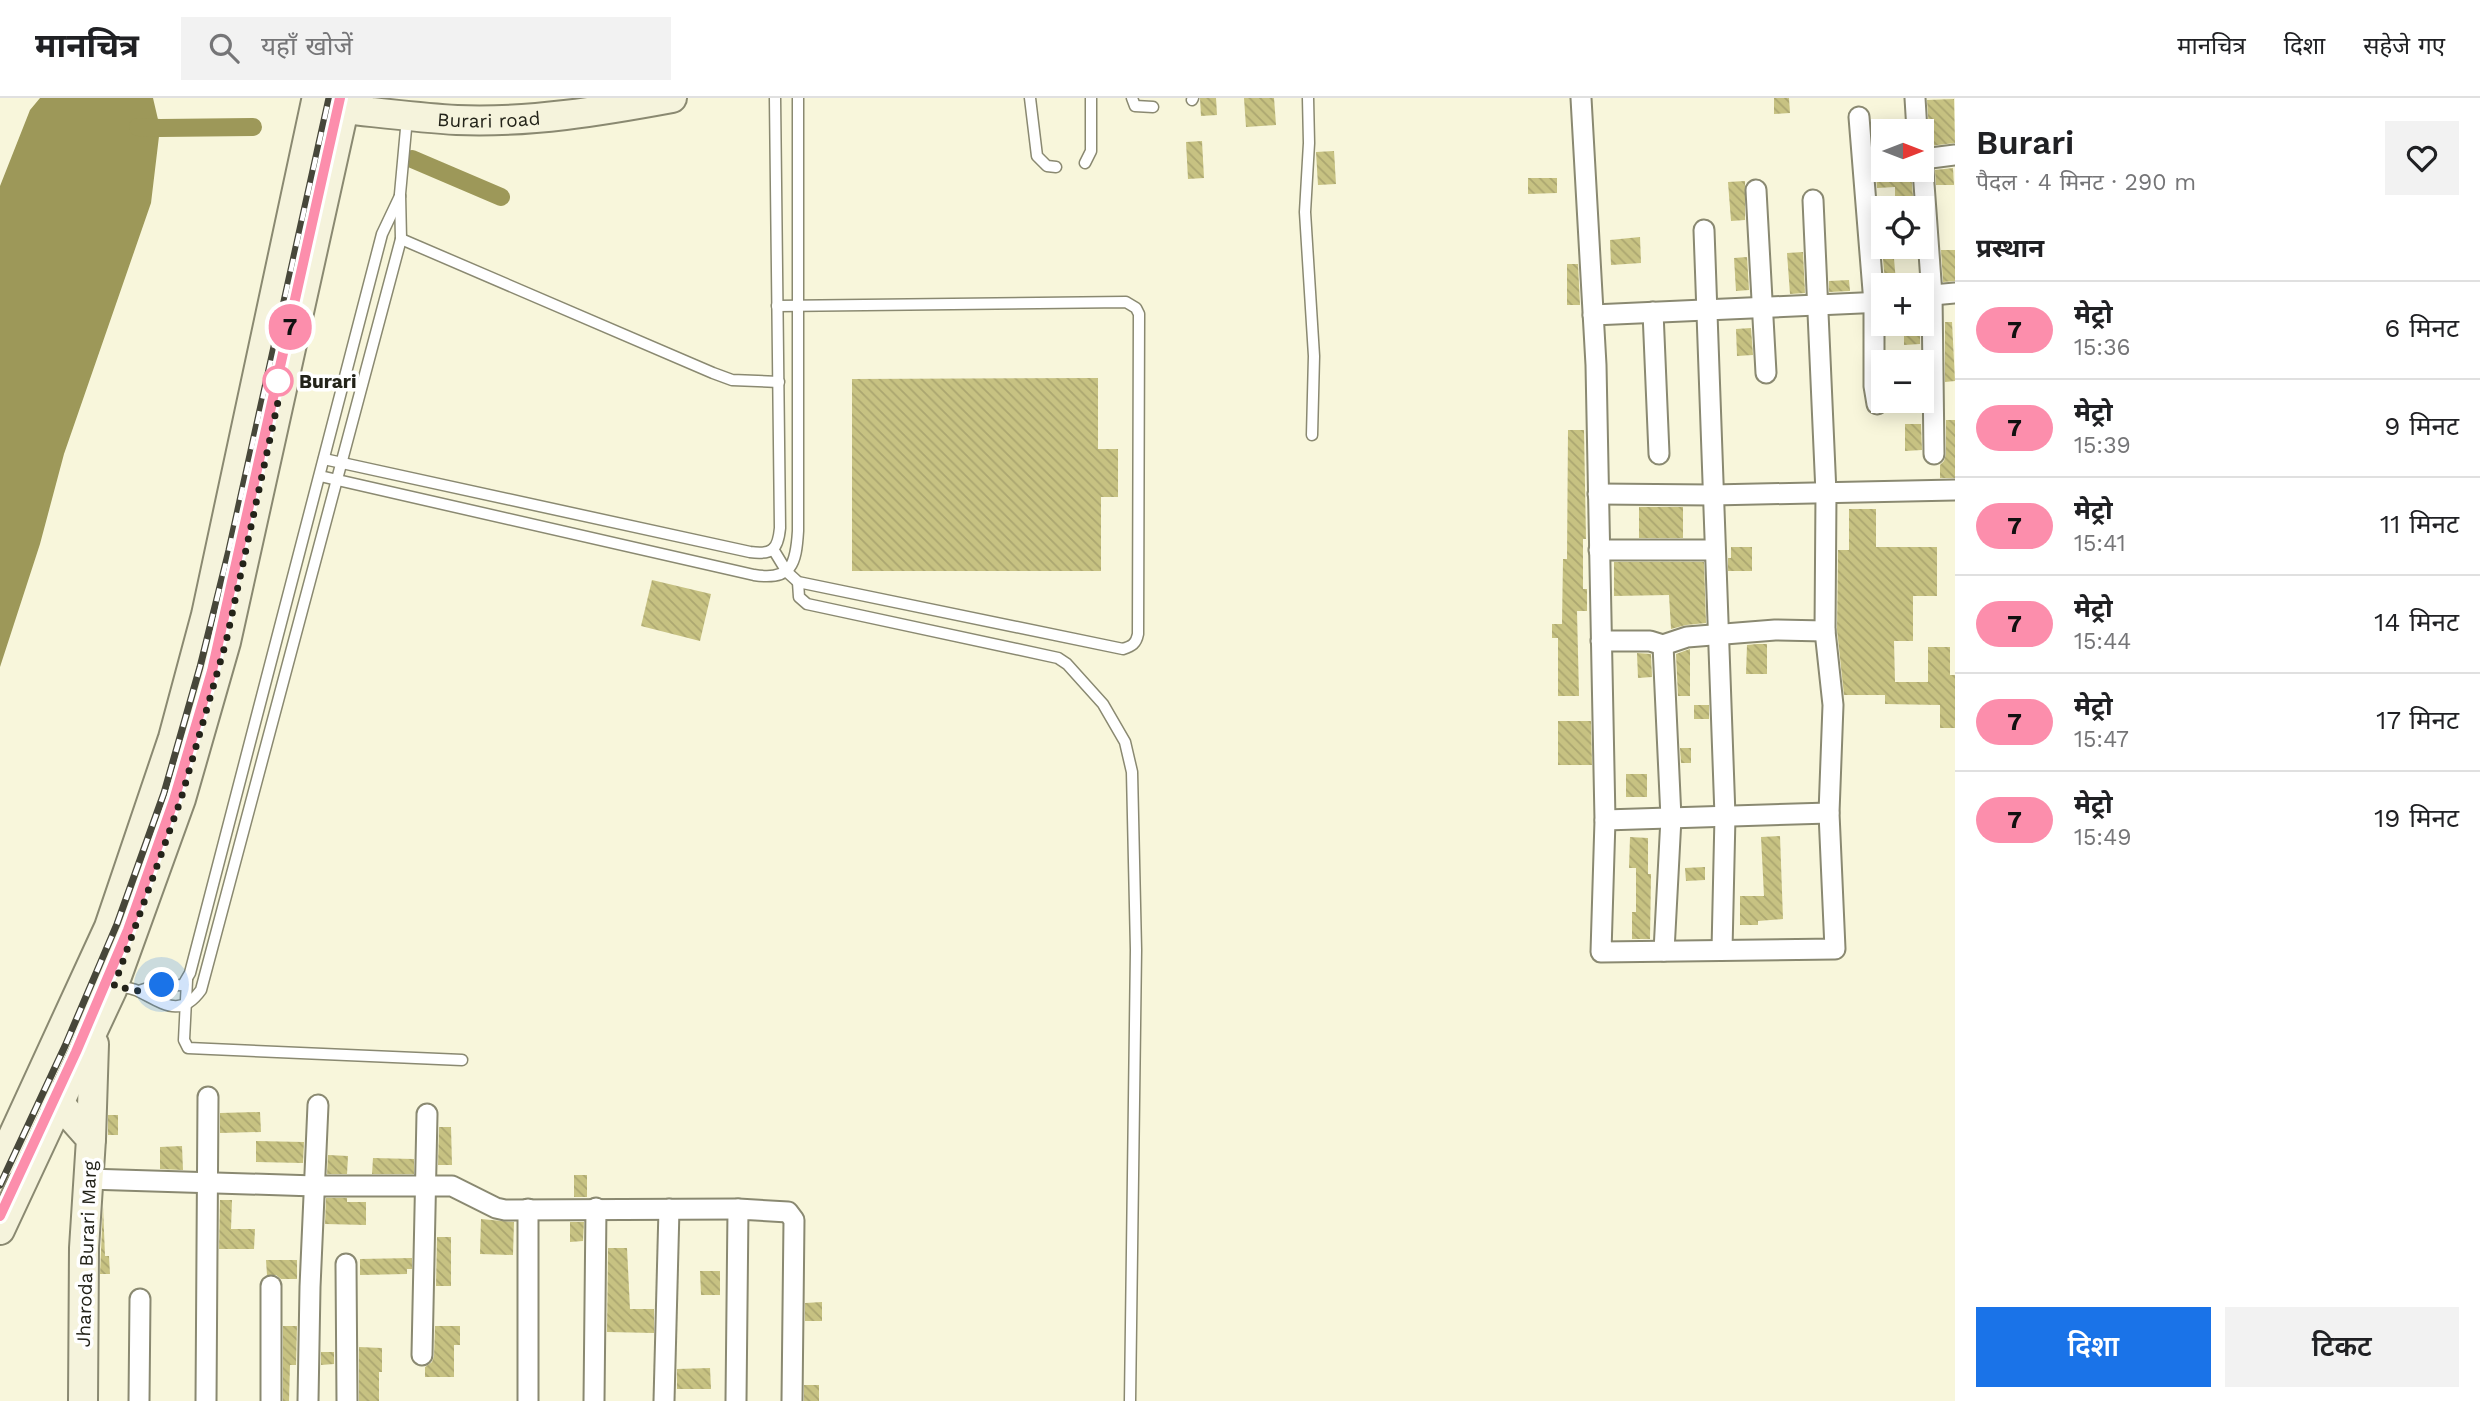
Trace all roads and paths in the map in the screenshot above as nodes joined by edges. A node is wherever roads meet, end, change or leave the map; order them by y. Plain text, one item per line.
1 (672, 98) edge
2 (775, 98) edge
3 (798, 98) edge
4 (1030, 98) edge
5 (1091, 98) edge
6 (1132, 98) edge
7 (1308, 98) edge
8 (1581, 98) edge
9 (1915, 98) edge
10 (308, 99) edge
11 (1153, 107) dead end
12 (344, 109) junction
13 (408, 115) junction
14 (1859, 117) dead end
15 (1916, 119) edge
16 (1955, 155) edge
17 (1934, 156) edge
18 (1085, 163) dead end
19 (1056, 167) dead end
20 (1923, 182) edge
21 (1756, 190) dead end
22 (400, 194) junction
23 (1813, 200) dead end
24 (1704, 230) dead end
25 (401, 239) junction
26 (1875, 273) edge
27 (1926, 273) edge
28 (1955, 293) edge
29 (1934, 295) edge
30 (1871, 302) edge
31 (1819, 305) junction
32 (778, 306) junction
33 (798, 306) junction
34 (1764, 307) junction
35 (1707, 310) junction
36 (1653, 312) junction
37 (1593, 314) junction
38 (1929, 336) edge
39 (1766, 373) dead end
40 (779, 383) junction
41 (1312, 435) dead end
42 (1659, 454) dead end
43 (1934, 454) dead end
44 (324, 459) junction
45 (342, 463) junction
46 (798, 467) junction
47 (780, 468) junction
48 (320, 476) junction
49 (338, 480) junction
50 (1955, 490) edge
51 (1826, 493) junction
52 (1598, 494) junction
53 (1712, 495) junction
54 (573, 514) junction
55 (569, 532) junction
56 (773, 550) junction
57 (1599, 550) junction
58 (1714, 550) junction
59 (787, 572) junction
60 (798, 582) junction
61 (1825, 631) junction
62 (1719, 635) junction
63 (1601, 641) junction
64 (1662, 645) junction
65 (1829, 813) junction
66 (1725, 816) junction
67 (1671, 818) junction
68 (1605, 820) junction
69 (1722, 950) junction
70 (1664, 951) junction
71 (187, 980) junction
72 (126, 988) junction
73 (187, 1004) junction
74 (94, 1029) junction
75 (462, 1059) dead end
76 (37, 1088) junction
77 (208, 1097) dead end
78 (60, 1104) junction
79 (318, 1105) dead end
80 (427, 1114) dead end
81 (91, 1139) junction
82 (0, 1164) edge
83 (88, 1179) junction
84 (208, 1181) junction
85 (315, 1186) junction
86 (425, 1186) junction
87 (597, 1208) junction
88 (528, 1209) junction
89 (668, 1209) junction
90 (738, 1209) junction
91 (0, 1230) edge
92 (346, 1264) dead end
93 (271, 1286) dead end
94 (140, 1299) dead end
95 (422, 1355) dead end
96 (83, 1401) edge
97 (139, 1401) edge
98 (206, 1401) edge
99 (271, 1401) edge
100 (308, 1401) edge
101 (347, 1401) edge
102 (528, 1401) edge
103 (594, 1401) edge
104 (664, 1401) edge
105 (736, 1401) edge
106 (792, 1401) edge
107 (1130, 1401) edge

1 - 13 main road, Burari road
2 - 32 lane
3 - 33 lane
4 - 19 lane
5 - 18 lane
6 - 11 lane
7 - 41 lane
8 - 37 street
9 - 15 street
10 - 12 main road, Burari road
10 - 76 main road
12 - 13 main road, Burari road
12 - 72 main road
13 - 22 lane
14 - 26 street
16 - 17 street
20 - 27 street
21 - 34 street
22 - 25 lane
22 - 44 lane
23 - 31 street
24 - 35 street
25 - 40 lane
25 - 45 lane
28 - 29 street
30 - 31 street
31 - 34 street
31 - 51 street
32 - 33 lane
32 - 40 lane
33 - 46 lane
33 - 60 lane
34 - 35 street
34 - 39 street
35 - 36 street
35 - 53 street
36 - 37 street
36 - 42 street
37 - 52 street
38 - 43 street
40 - 47 lane
44 - 45 lane
44 - 48 lane
45 - 49 lane
45 - 54 lane
46 - 47 lane
46 - 59 lane
47 - 56 lane
48 - 49 lane
48 - 71 lane
49 - 55 lane
49 - 73 lane
50 - 51 street
51 - 53 street
51 - 61 street
52 - 53 street
52 - 57 street
53 - 58 street
54 - 55 lane
54 - 56 lane
55 - 59 lane
56 - 59 lane
57 - 58 street
57 - 63 street
58 - 62 street
59 - 60 lane
60 - 107 lane
61 - 62 street
61 - 65 street
62 - 64 street
62 - 66 street
63 - 64 street
63 - 68 street
64 - 67 street
65 - 66 street
65 - 69 street
66 - 67 street
66 - 69 street
67 - 68 street
67 - 70 street
68 - 70 street
69 - 70 street
71 - 72 lane
71 - 73 lane
72 - 73 lane
72 - 74 main road
73 - 75 lane
74 - 78 main road
74 - 81 main road
76 - 78 main road, Jharoda Burari Marg
76 - 82 main road
77 - 84 street
78 - 81 main road, Jharoda Burari Marg
78 - 91 main road
79 - 85 street
80 - 86 street
81 - 83 main road, Jharoda Burari Marg
83 - 84 street
83 - 96 main road, Jharoda Burari Marg
84 - 85 street
84 - 98 street
85 - 86 street
85 - 100 street
86 - 88 street
86 - 95 street
87 - 88 street
87 - 89 street
87 - 103 street
88 - 102 street
89 - 90 street
89 - 104 street
90 - 105 street
90 - 106 street
92 - 101 street
93 - 99 street
94 - 97 street

